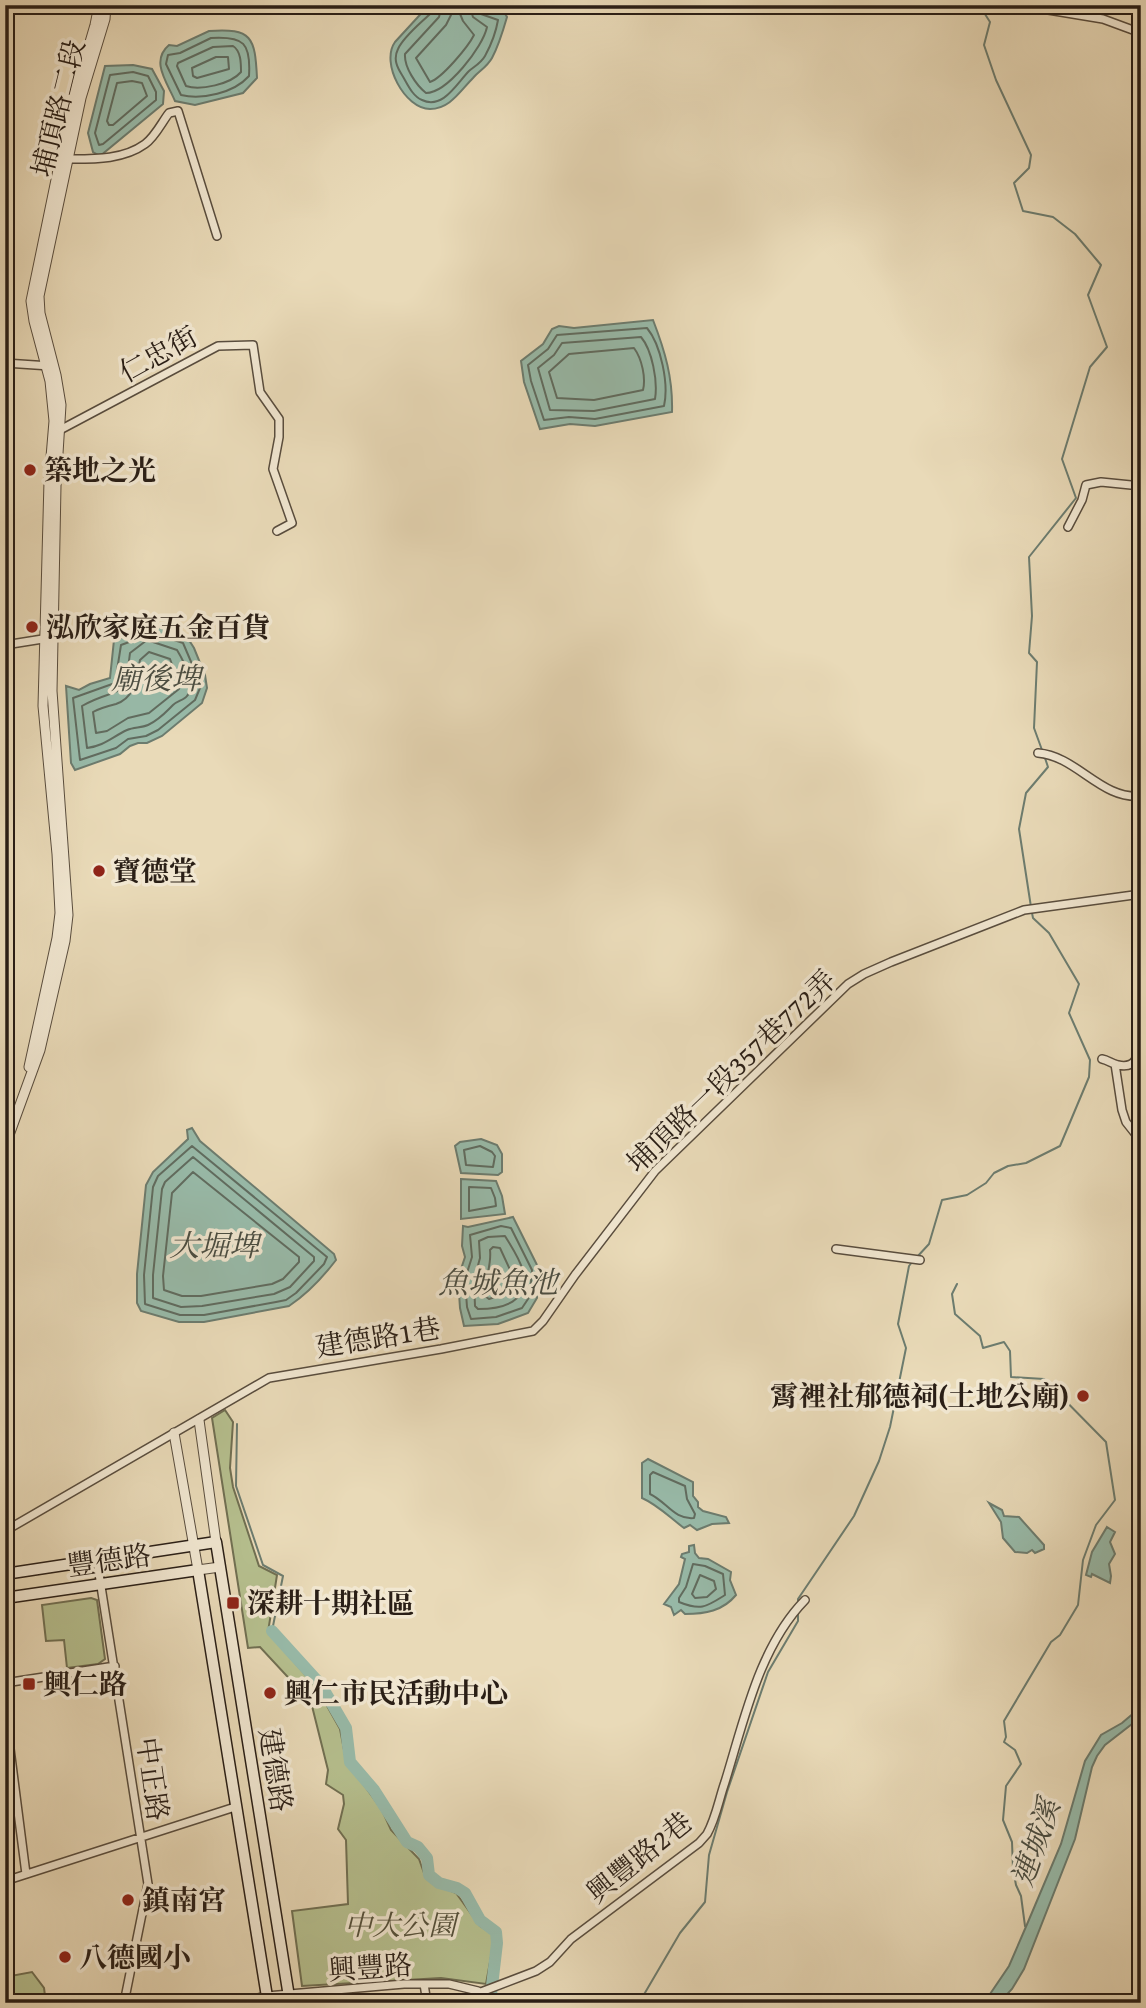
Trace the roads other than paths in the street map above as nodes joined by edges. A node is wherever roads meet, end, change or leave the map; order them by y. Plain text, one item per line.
1 (99, 5) edge
2 (106, 5) edge
3 (1018, 5) edge
4 (1141, 33) edge
5 (5, 47) edge
6 (5, 67) edge
7 (68, 159) junction
8 (217, 236) dead end
9 (5, 363) edge
10 (49, 366) junction
11 (57, 431) junction
12 (1141, 486) edge
13 (1068, 527) dead end
14 (277, 531) dead end
15 (49, 638) junction
16 (5, 645) edge
17 (1038, 753) dead end
18 (1141, 796) edge
19 (1141, 894) edge
20 (1141, 1033) edge
21 (1101, 1059) dead end
22 (1115, 1064) junction
23 (1141, 1141) edge
24 (6, 1144) edge
25 (836, 1249) dead end
26 (920, 1260) dead end
27 (575, 1275) joint
28 (199, 1420) junction
29 (174, 1433) junction
30 (5, 1531) edge
31 (216, 1542) junction
32 (195, 1546) junction
33 (97, 1561) junction
34 (220, 1567) junction
35 (198, 1570) junction
36 (5, 1574) edge
37 (101, 1584) junction
38 (5, 1598) edge
39 (805, 1600) dead end
40 (115, 1667) junction
41 (5, 1683) edge
42 (5, 1710) edge
43 (235, 1807) junction
44 (140, 1838) junction
45 (26, 1874) junction
46 (5, 1881) edge
47 (424, 1984) junction
48 (486, 1989) junction
49 (290, 1998) edge
50 (267, 1999) edge
51 (124, 2003) edge
52 (234, 2003) edge
53 (426, 2003) edge
54 (452, 2003) edge

1 - 10 street, 埔頂路二段
2 - 7 street, 埔頂路二段
3 - 4 street
5 - 6 street
7 - 8 street
7 - 10 street, 埔頂路二段
9 - 10 street
10 - 11 street, 埔頂路二段
11 - 14 street, 仁忠街
11 - 15 street, 埔頂路二段
12 - 13 street
15 - 16 street
15 - 24 street, 埔頂路二段
17 - 18 street
19 - 27 street, 埔頂路一段357巷772弄
20 - 22 street
21 - 22 street
22 - 23 street
25 - 26 street
27 - 28 street, 建德路1巷
28 - 29 street, 建德路1巷
28 - 31 street, 建德路
29 - 30 street, 建德路1巷
29 - 32 street, 建德路
31 - 32 main road, 豐德路
31 - 34 main road, 建德路
32 - 33 main road, 豐德路
32 - 35 street, 建德路
33 - 36 main road, 豐德路
33 - 37 street, 中正路
34 - 35 street, 豐德路
34 - 49 main road, 建德路
35 - 37 main road, 豐德路
35 - 43 main road, 建德路
37 - 38 main road, 豐德路
37 - 40 street, 中正路
39 - 48 street, 興豐路2巷
40 - 41 street
40 - 44 street, 中正路
42 - 45 street
43 - 44 street
43 - 50 main road, 建德路
44 - 45 street
44 - 51 street, 中正路
45 - 46 street
47 - 48 street, 興豐路
47 - 49 street, 興豐路
47 - 53 street
48 - 54 street
49 - 50 street, 興豐路
50 - 52 street, 興豐路

